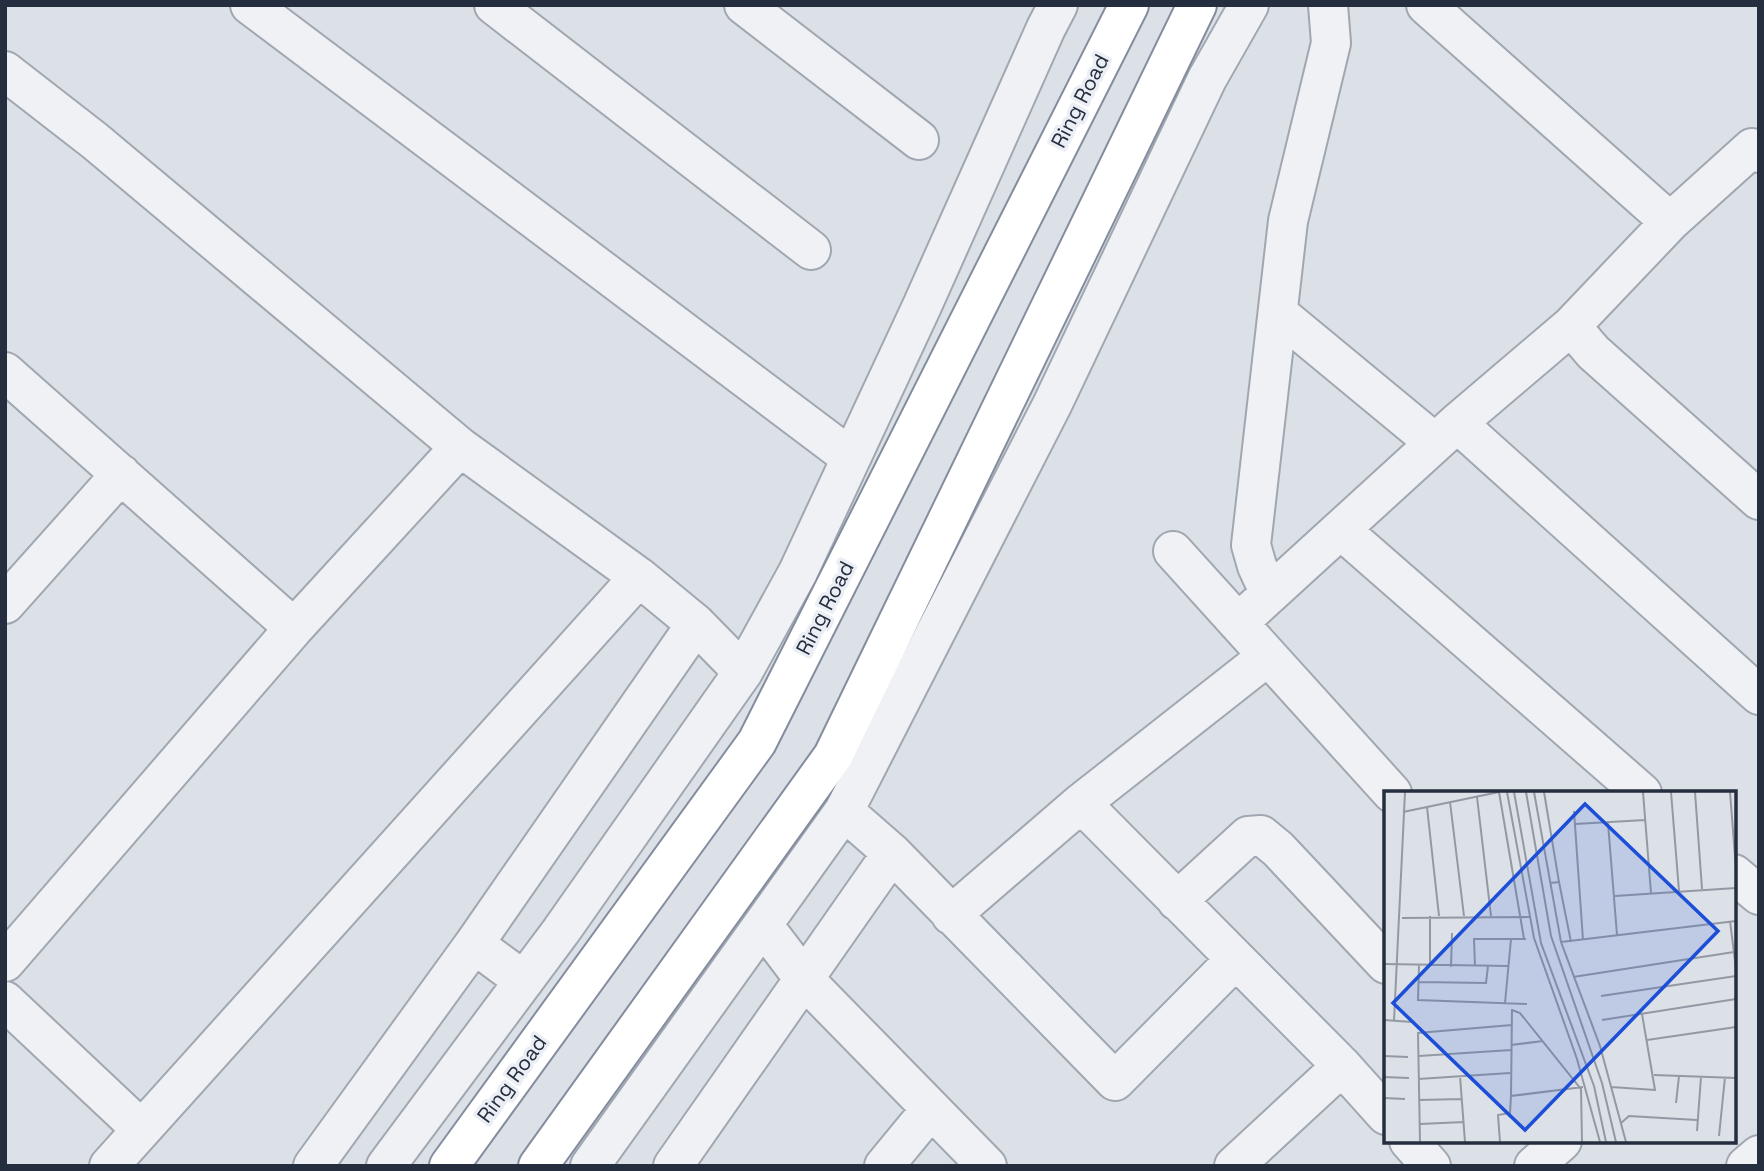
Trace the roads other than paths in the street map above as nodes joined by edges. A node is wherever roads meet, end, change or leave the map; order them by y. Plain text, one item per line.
1 (250, 5) edge
2 (494, 5) edge
3 (744, 5) edge
4 (1059, 5) edge
5 (1129, 5) edge
6 (1198, 5) edge
7 (1249, 5) edge
8 (1328, 5) edge
9 (1426, 5) edge
10 (5, 71) edge
11 (919, 140) dead end
12 (1759, 153) edge
13 (1670, 222) junction
14 (811, 250) dead end
15 (1279, 314) junction
16 (1571, 326) junction
17 (5, 372) edge
18 (1446, 433) junction
19 (460, 447) junction
20 (850, 457) junction
21 (121, 474) junction
22 (1759, 500) edge
23 (1340, 530) junction
24 (1173, 551) dead end
25 (639, 577) junction
26 (1270, 594) junction
27 (5, 604) edge
28 (1238, 623) junction
29 (696, 624) junction
30 (294, 628) junction
31 (1268, 656) junction
32 (743, 672) junction
33 (1759, 695) edge
34 (1390, 791) edge
35 (1640, 791) edge
36 (1081, 803) junction
37 (845, 811) junction
38 (892, 853) junction
39 (1736, 876) edge
40 (1759, 895) edge
41 (1177, 901) junction
42 (951, 915) junction
43 (763, 925) junction
44 (474, 944) junction
45 (1235, 960) junction
46 (5, 962) edge
47 (1384, 962) edge
48 (804, 979) junction
49 (524, 981) junction
50 (5, 1002) edge
51 (1342, 1066) junction
52 (931, 1109) junction
53 (1384, 1113) edge
54 (141, 1129) junction
55 (1411, 1143) edge
56 (1759, 1155) edge
57 (109, 1166) edge
58 (313, 1166) edge
59 (386, 1166) edge
60 (449, 1166) edge
61 (538, 1166) edge
62 (590, 1166) edge
63 (673, 1166) edge
64 (884, 1166) edge
65 (987, 1166) edge
66 (1234, 1166) edge
67 (1431, 1166) edge
68 (1746, 1166) edge

1 - 20 street
2 - 14 street
3 - 11 street
4 - 20 street
5 - 60 highway, Ring Road
6 - 61 highway
7 - 37 street
8 - 15 street
9 - 13 street
10 - 19 street
12 - 13 street
13 - 16 street
15 - 18 street
15 - 26 street
16 - 18 street
16 - 22 street
17 - 21 street
18 - 23 street
18 - 33 street
19 - 25 street
19 - 30 street
20 - 32 street
21 - 27 street
21 - 30 street
23 - 26 street
23 - 35 street
24 - 28 street
25 - 29 street
25 - 54 street
26 - 28 street
28 - 31 street
29 - 32 street
29 - 44 street
30 - 46 street
31 - 34 street
31 - 36 street
32 - 49 street
36 - 41 street
36 - 42 street
37 - 38 street
37 - 43 street
38 - 42 street
38 - 48 street
39 - 40 street
41 - 45 street
41 - 47 street
42 - 45 street
43 - 48 street
43 - 62 street
44 - 49 street
44 - 58 street
45 - 51 street
48 - 52 street
48 - 63 street
49 - 59 street
50 - 54 street
51 - 53 street
51 - 66 street
52 - 64 street
52 - 65 street
54 - 57 street
55 - 67 street
56 - 68 street

